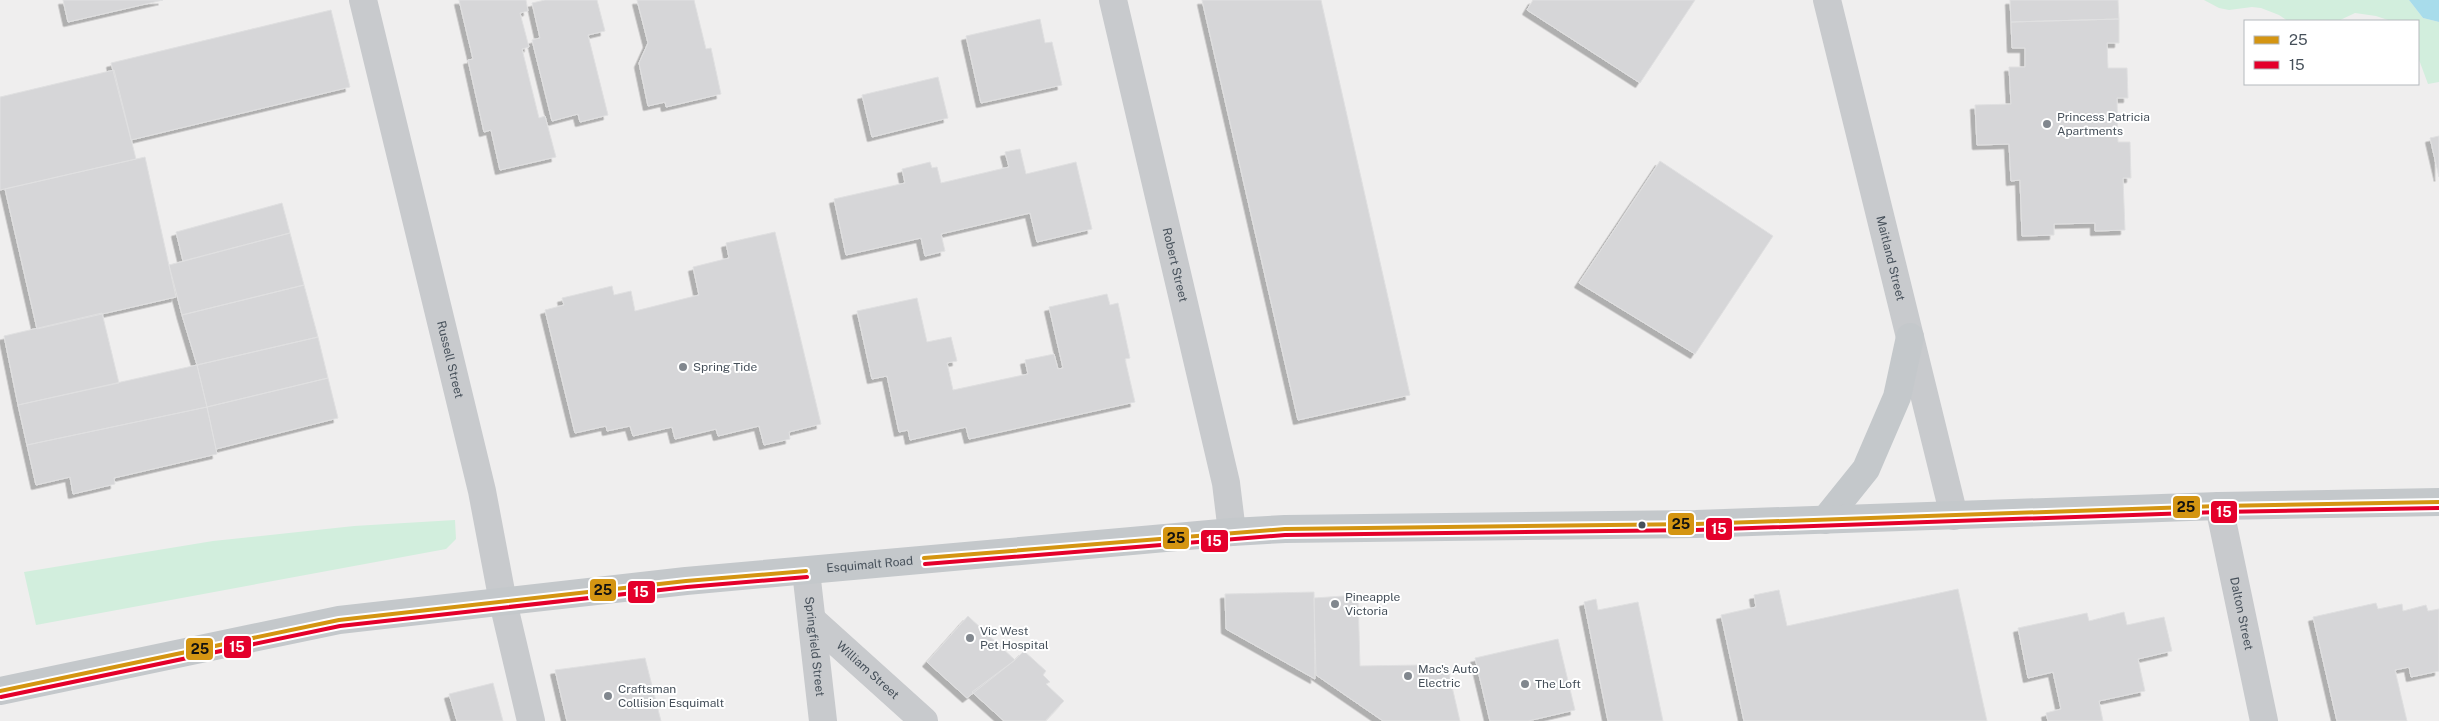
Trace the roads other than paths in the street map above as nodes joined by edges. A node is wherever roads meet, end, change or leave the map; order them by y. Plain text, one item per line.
1 (363, 0) edge
2 (1112, 0) edge
3 (1827, 0) edge
4 (1910, 337) junction
5 (2439, 502) edge
6 (2219, 506) junction
7 (1954, 516) junction
8 (1825, 520) junction
9 (1232, 532) junction
10 (806, 571) junction
11 (503, 602) junction
12 (812, 620) junction
13 (0, 691) edge
14 (531, 721) edge
15 (823, 721) edge
16 (924, 721) edge
17 (2264, 721) edge

1 - 11 street, Russell Street
2 - 9 street, Robert Street
3 - 4 street, Maitland Street
4 - 7 street, Maitland Street
4 - 8 main road
5 - 6 main road, Esquimalt Road
6 - 7 main road, Esquimalt Road
6 - 17 street, Dalton Street
7 - 8 main road, Esquimalt Road
8 - 9 main road, Esquimalt Road
9 - 10 main road, Esquimalt Road
10 - 11 main road, Esquimalt Road
10 - 12 street, Springfield Street
11 - 13 main road, Esquimalt Road
11 - 14 street, Russell Street
12 - 15 street, Springfield Street
12 - 16 street, William Street

